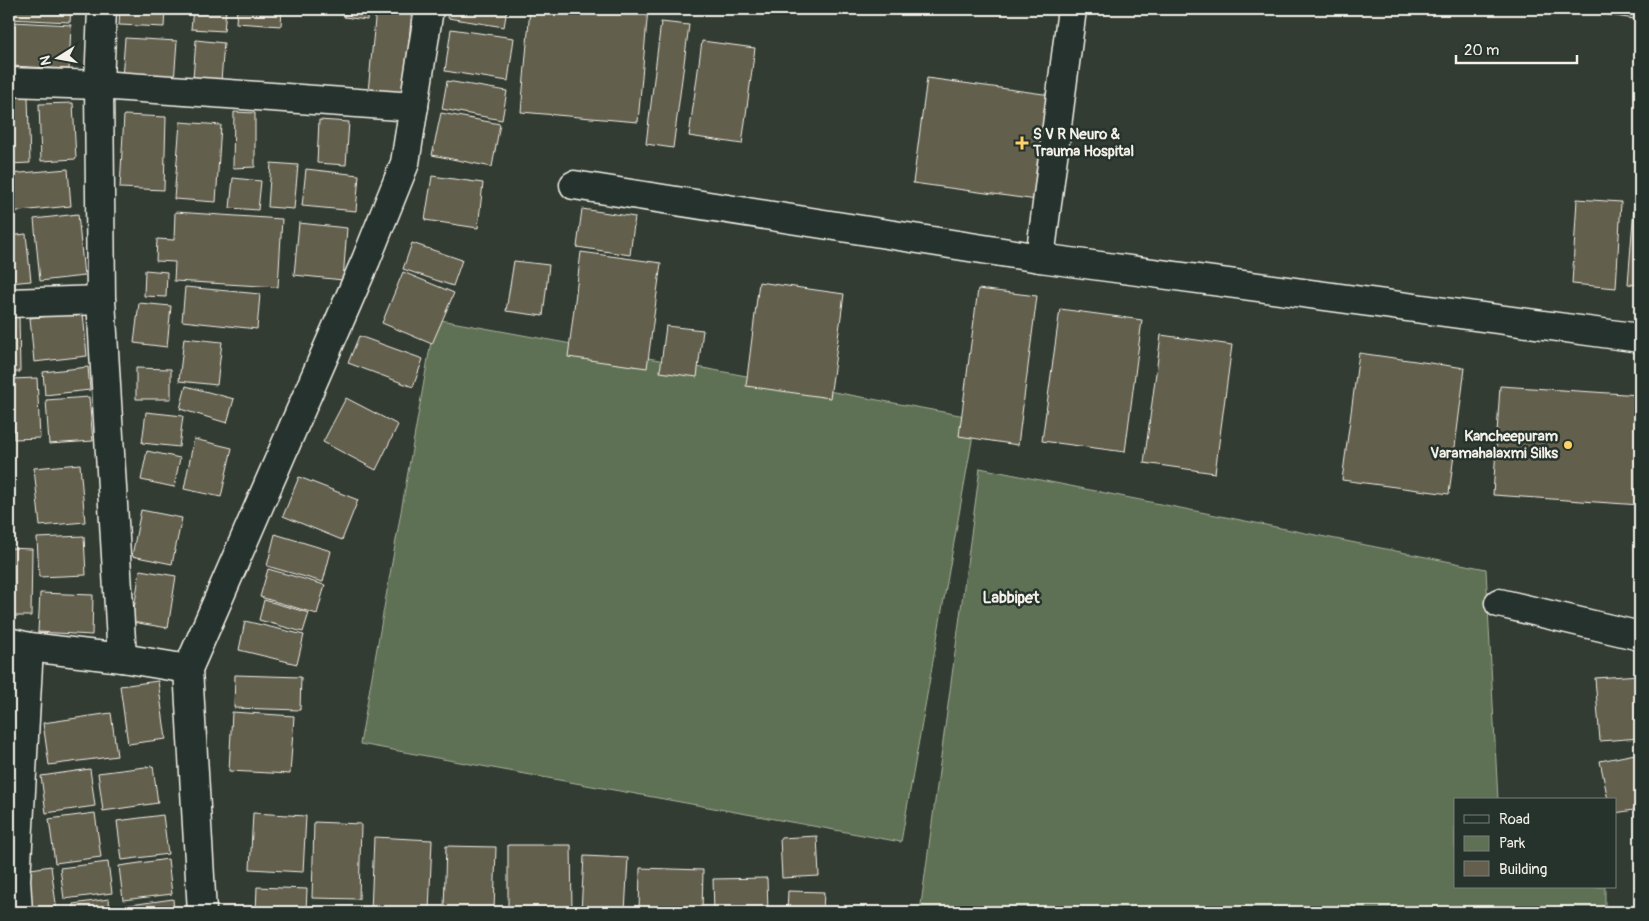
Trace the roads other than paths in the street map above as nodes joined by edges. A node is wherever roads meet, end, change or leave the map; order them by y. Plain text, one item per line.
1 (102, 9) edge
2 (429, 9) edge
3 (1072, 9) edge
4 (9, 82) edge
5 (99, 85) junction
6 (414, 107) junction
7 (574, 185) dead end
8 (1040, 258) junction
9 (101, 300) junction
10 (9, 303) edge
11 (1640, 338) edge
12 (1499, 603) dead end
13 (1640, 636) edge
14 (19, 644) edge
15 (122, 658) junction
16 (188, 669) junction
17 (18, 912) edge
18 (202, 912) edge

1 - 5 street
2 - 6 street
3 - 8 street
4 - 5 street
5 - 6 street
5 - 9 street
6 - 16 street
7 - 8 street
8 - 11 street
9 - 10 street
9 - 15 street
12 - 13 street
14 - 15 street
14 - 17 street
15 - 16 street
16 - 18 street

